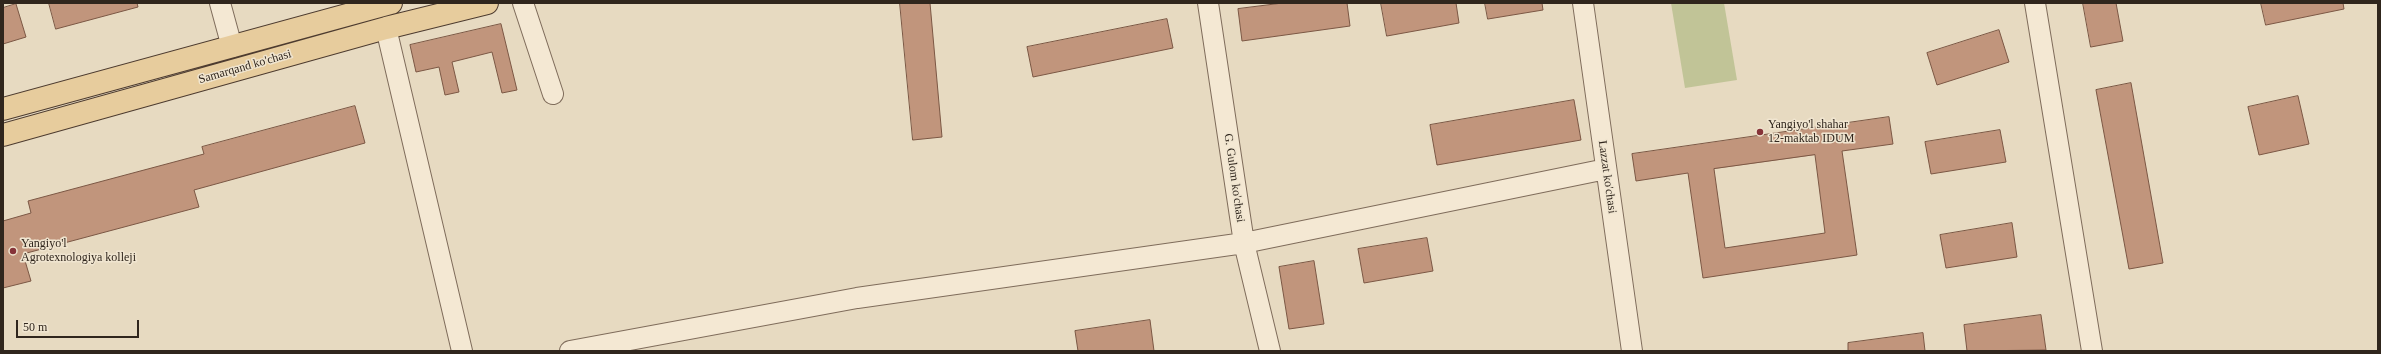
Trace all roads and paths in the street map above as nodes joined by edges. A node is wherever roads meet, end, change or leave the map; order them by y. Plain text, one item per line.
1 (220, 3) edge
2 (487, 3) edge
3 (522, 3) edge
4 (1208, 3) edge
5 (1583, 3) edge
6 (2035, 3) edge
7 (386, 4) edge
8 (386, 28) junction
9 (232, 47) junction
10 (553, 94) dead end
11 (3, 109) edge
12 (3, 135) edge
13 (1606, 169) junction
14 (1244, 243) junction
15 (462, 351) edge
16 (570, 351) edge
17 (1270, 351) edge
18 (1632, 351) edge
19 (2092, 351) edge

1 - 9 street
2 - 8 main road, Samarqand ko'chasi
3 - 10 street
4 - 14 street, G. Gulom ko'chasi
5 - 13 street, Lazzat ko'chasi
6 - 19 street
7 - 8 main road
7 - 9 main road, Samarqand ko'chasi
8 - 12 main road, Samarqand ko'chasi
8 - 15 street
9 - 11 main road, Samarqand ko'chasi
13 - 14 street
13 - 18 street, Lazzat ko'chasi
14 - 16 street
14 - 17 street, G. Gulom ko'chasi

